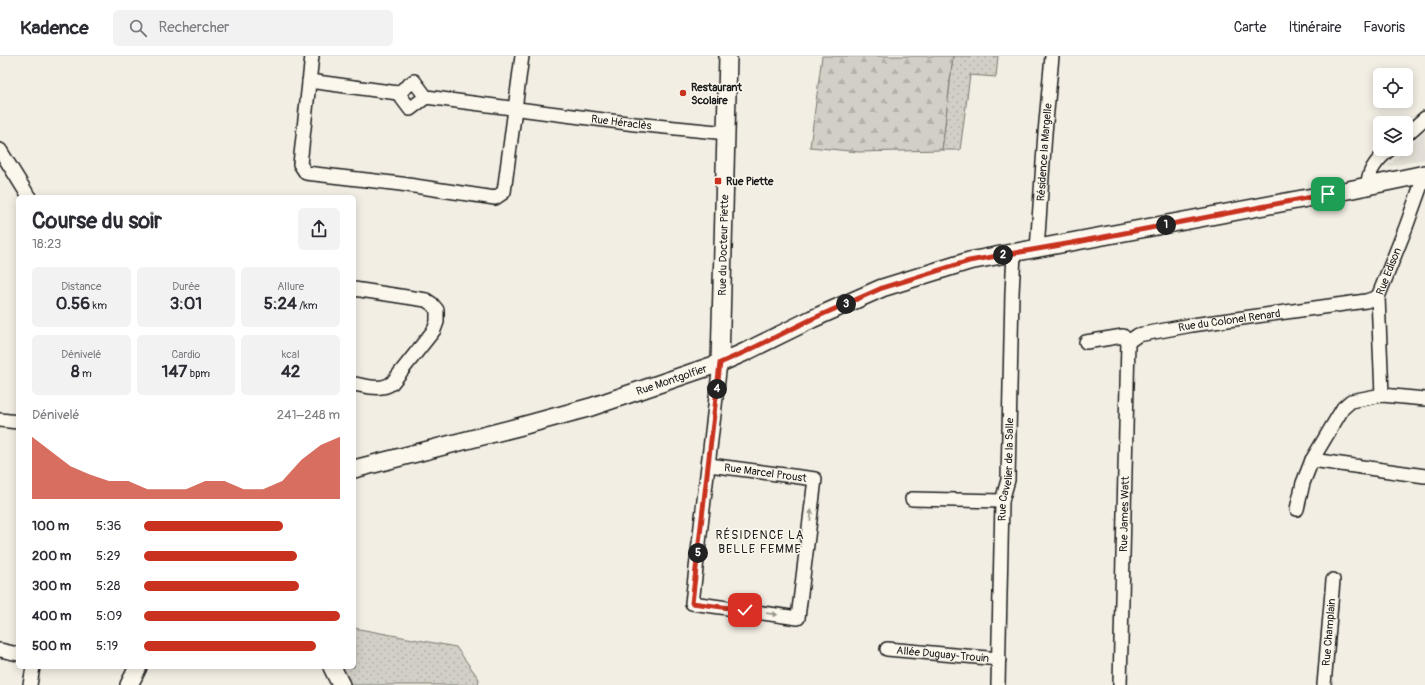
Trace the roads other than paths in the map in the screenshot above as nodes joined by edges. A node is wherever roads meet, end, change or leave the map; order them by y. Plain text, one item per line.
1 (312, 56) edge
2 (522, 56) edge
3 (728, 56) edge
4 (1052, 56) edge
5 (309, 81) junction
6 (398, 93) junction
7 (426, 97) junction
8 (516, 108) junction
9 (1425, 118) edge
10 (1413, 129) edge
11 (727, 133) junction
12 (0, 150) edge
13 (1383, 156) edge
14 (1425, 174) edge
15 (1401, 180) junction
16 (1368, 186) junction
17 (28, 195) edge
18 (1417, 196) junction
19 (1037, 250) junction
20 (1014, 254) junction
21 (356, 289) edge
22 (1378, 297) junction
23 (1086, 342) dead end
24 (1128, 342) junction
25 (720, 363) junction
26 (356, 384) edge
27 (1382, 395) junction
28 (1425, 399) edge
29 (0, 420) edge
30 (16, 422) edge
31 (1312, 460) junction
32 (709, 465) junction
33 (356, 468) edge
34 (1425, 476) edge
35 (912, 499) dead end
36 (1002, 501) junction
37 (1297, 509) dead end
38 (1333, 580) dead end
39 (887, 649) dead end
40 (0, 650) edge
41 (16, 654) edge
42 (999, 659) junction
43 (33, 669) edge
44 (137, 669) edge
45 (333, 669) edge
46 (30, 685) edge
47 (129, 685) edge
48 (341, 685) edge
49 (998, 685) edge
50 (1120, 685) edge
51 (1324, 685) edge

1 - 5 street
2 - 8 street
3 - 11 street, Rue du Docteur Piette
4 - 19 street, Résidence la Margelle
5 - 6 street
5 - 8 street
6 - 7 street
6 - 7 street
7 - 8 street, Rue Héraclès
8 - 11 street, Rue Héraclès
9 - 10 street
11 - 25 street, Rue du Docteur Piette
12 - 17 street
13 - 16 street
14 - 15 street, Rue Montgolfier
14 - 18 street, Rue Edison
15 - 16 street, Rue Montgolfier
15 - 18 street
16 - 19 street, Rue Montgolfier
18 - 22 street, Rue Edison
19 - 20 street, Rue Montgolfier
20 - 25 street, Rue Montgolfier
20 - 36 street, Rue Cavelier de la Salle
21 - 26 street
22 - 24 street, Rue du Colonel Renard
22 - 27 street, Rue Edison
23 - 24 street
24 - 50 street, Rue James Watt
25 - 32 street
25 - 33 street, Rue Montgolfier
27 - 28 street
27 - 31 street
29 - 30 street
31 - 34 street
31 - 37 street
32 -> 32 street, Rue Marcel Proust
35 - 36 street
36 - 42 street, Rue Cavelier de la Salle
38 - 51 street, Rue Champlain
39 - 42 street, Allée Duguay-Trouin
40 - 41 street
42 - 49 street, Rue Cavelier de la Salle
43 - 46 street
44 - 47 street
45 - 48 street

